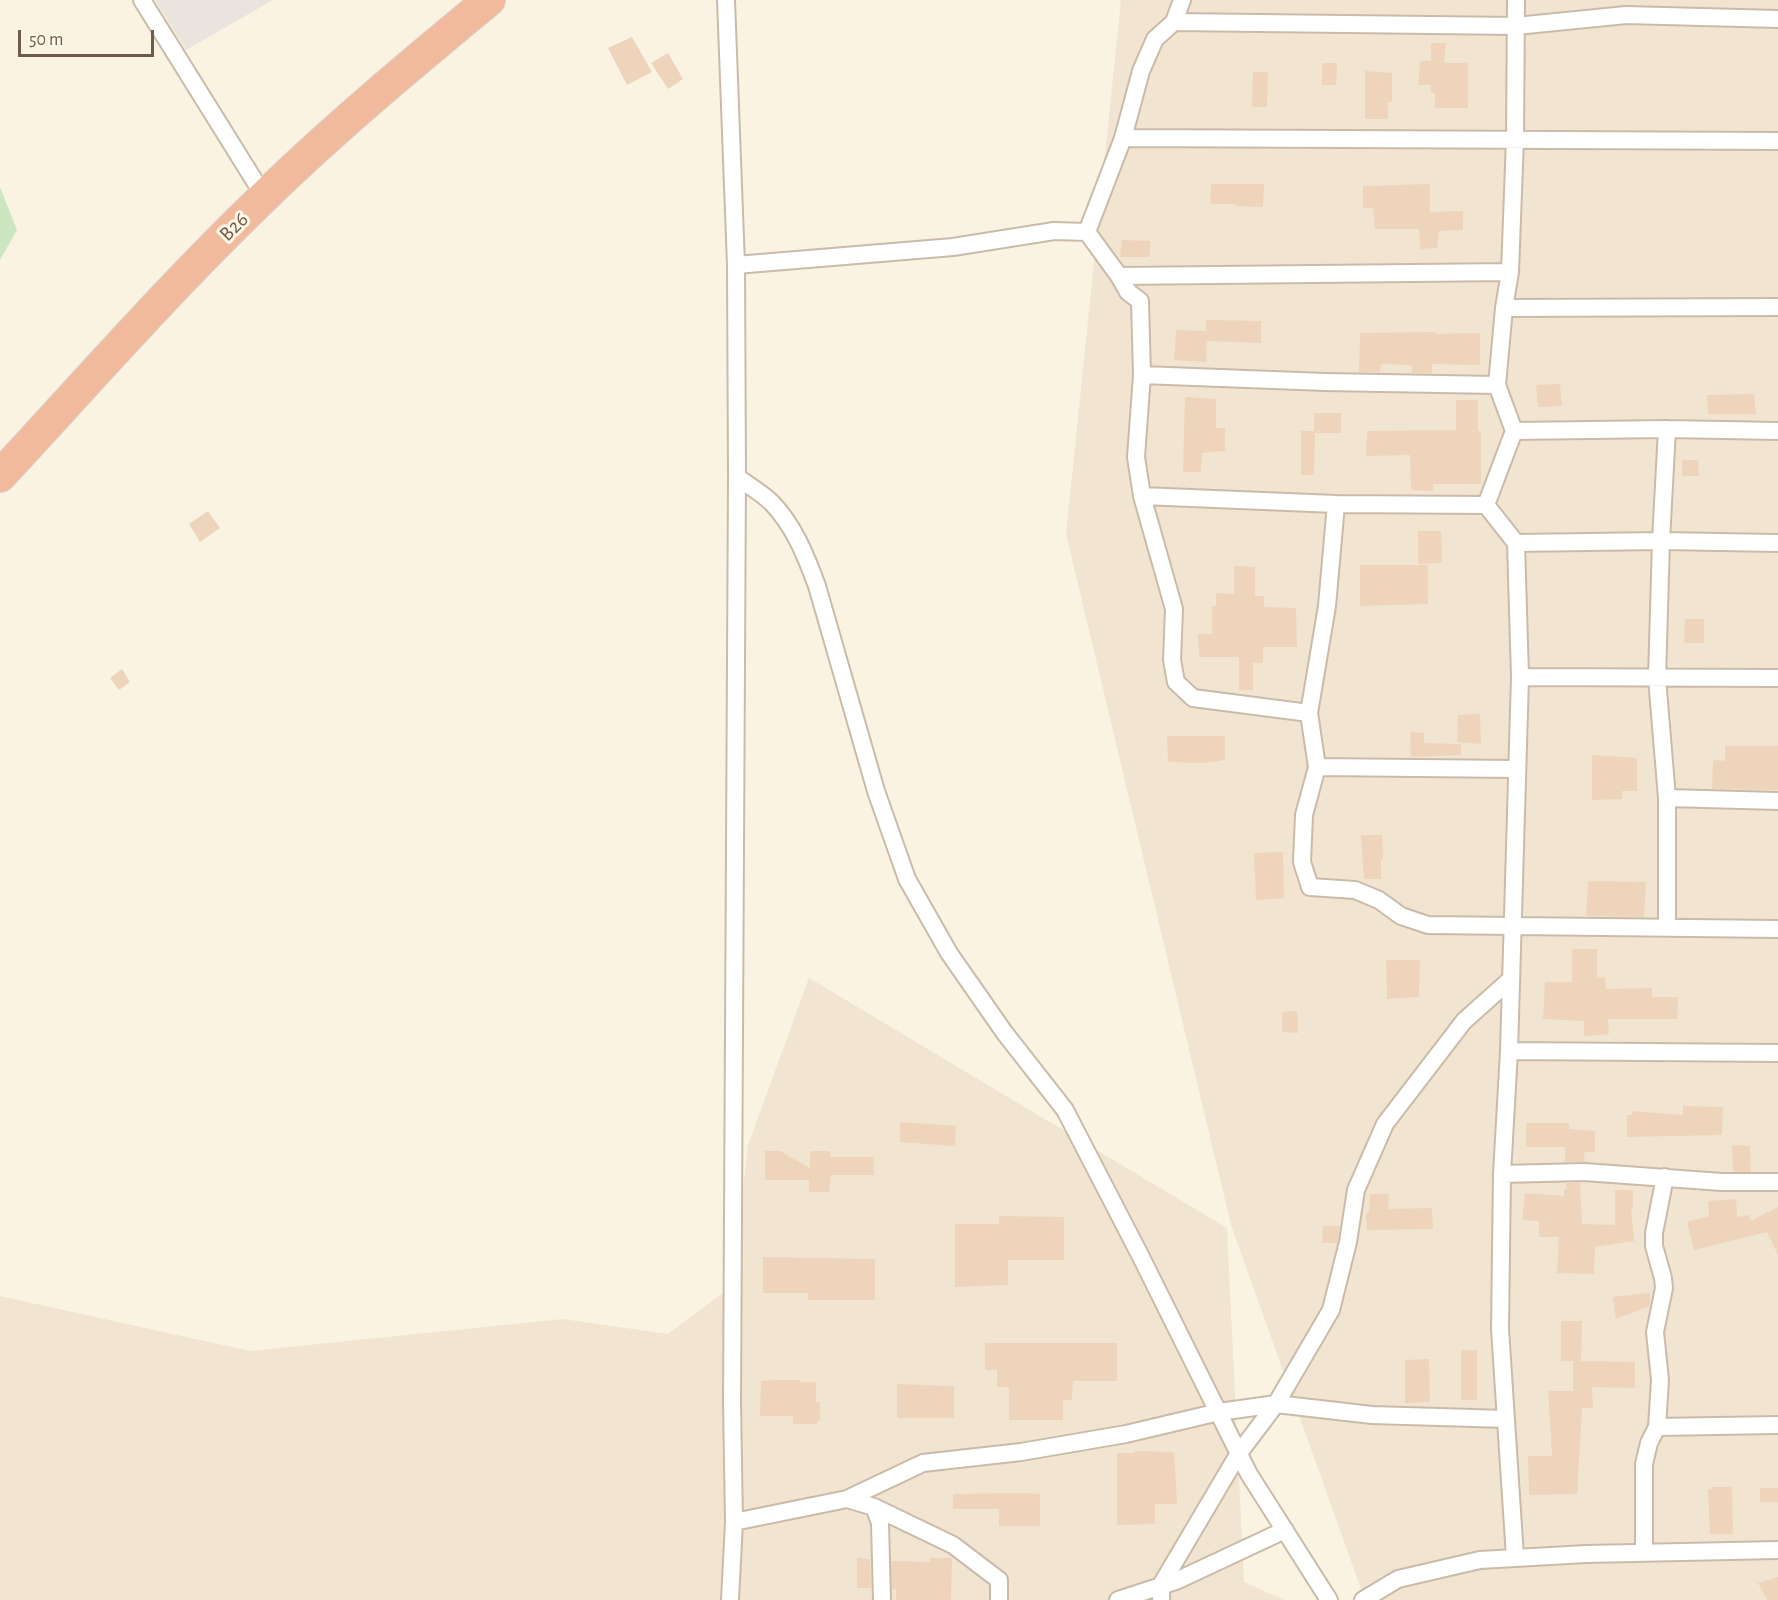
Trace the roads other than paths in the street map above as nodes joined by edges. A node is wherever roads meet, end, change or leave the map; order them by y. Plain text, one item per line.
1 (142, 0) edge
2 (489, 0) edge
3 (726, 0) edge
4 (1182, 0) edge
5 (1516, 0) edge
6 (1626, 7) edge
7 (1778, 19) edge
8 (1174, 22) junction
9 (1516, 26) junction
10 (1123, 138) junction
11 (1515, 139) junction
12 (1778, 141) edge
13 (264, 196) junction
14 (1088, 232) junction
15 (736, 265) junction
16 (1510, 272) junction
17 (1119, 276) junction
18 (1778, 307) edge
19 (1504, 308) junction
20 (1142, 375) junction
21 (1497, 385) junction
22 (1666, 429) junction
23 (1514, 431) junction
24 (1778, 431) edge
25 (0, 476) edge
26 (737, 477) junction
27 (1142, 496) junction
28 (1335, 504) junction
29 (1486, 505) junction
30 (1661, 541) junction
31 (1516, 543) junction
32 (1778, 543) edge
33 (1520, 677) junction
34 (1657, 678) junction
35 (1778, 678) edge
36 (1309, 713) junction
37 (1317, 767) junction
38 (1517, 769) junction
39 (1666, 798) junction
40 (1778, 801) edge
41 (1512, 925) junction
42 (1666, 927) junction
43 (1778, 929) edge
44 (1510, 979) junction
45 (1509, 1051) junction
46 (1778, 1053) edge
47 (1502, 1174) junction
48 (1665, 1177) junction
49 (1778, 1182) edge
50 (1276, 1404) junction
51 (1219, 1412) junction
52 (1506, 1419) junction
53 (1778, 1425) edge
54 (1657, 1428) junction
55 (1239, 1453) junction
56 (847, 1499) junction
57 (874, 1507) junction
58 (734, 1522) junction
59 (1285, 1530) junction
60 (1778, 1550) edge
61 (1644, 1552) junction
62 (1515, 1557) junction
63 (1161, 1593) edge
64 (730, 1600) edge
65 (882, 1600) edge
66 (999, 1600) edge
67 (1118, 1600) edge
68 (1329, 1600) edge
69 (1363, 1600) edge

1 - 13 street
2 - 13 highway, B26
3 - 15 street
4 - 8 street
5 - 9 street
6 - 7 street
6 - 9 street
8 - 9 street
8 - 10 street
9 - 11 street
10 - 11 street
10 - 14 street
11 - 12 street
11 - 16 street
13 - 25 highway, B26
14 - 15 street
14 - 17 street
15 - 26 street
16 - 17 street
16 - 19 street
17 - 20 street
18 - 19 street
19 - 21 street
20 - 21 street
20 - 27 street
21 - 23 street
22 - 23 street
22 - 24 street
22 - 30 street
23 - 29 street
26 - 51 street
26 - 58 street
27 - 28 street
27 - 36 street
28 - 29 street
28 - 36 street
29 - 31 street
30 - 31 street
30 - 32 street
30 - 34 street
31 - 33 street
33 - 34 street
33 - 38 street
34 - 35 street
34 - 39 street
36 - 37 street
37 - 38 street
37 - 41 street
38 - 41 street
39 - 40 street
39 - 42 street
41 - 42 street
41 - 44 street
42 - 43 street
44 - 45 street
44 - 50 street
45 - 46 street
45 - 47 street
47 - 48 street
47 - 52 street
48 - 49 street
48 - 54 street
50 - 51 street
50 - 52 street
50 - 55 street
51 - 55 street
51 - 56 street
52 - 62 street
53 - 54 street
54 - 61 street
55 - 59 street
55 - 63 street
56 - 57 street
56 - 58 street
57 - 65 street
57 - 66 street
58 - 64 street
59 - 63 street
59 - 68 street
60 - 61 street
61 - 62 street
62 - 69 street
63 - 67 street

